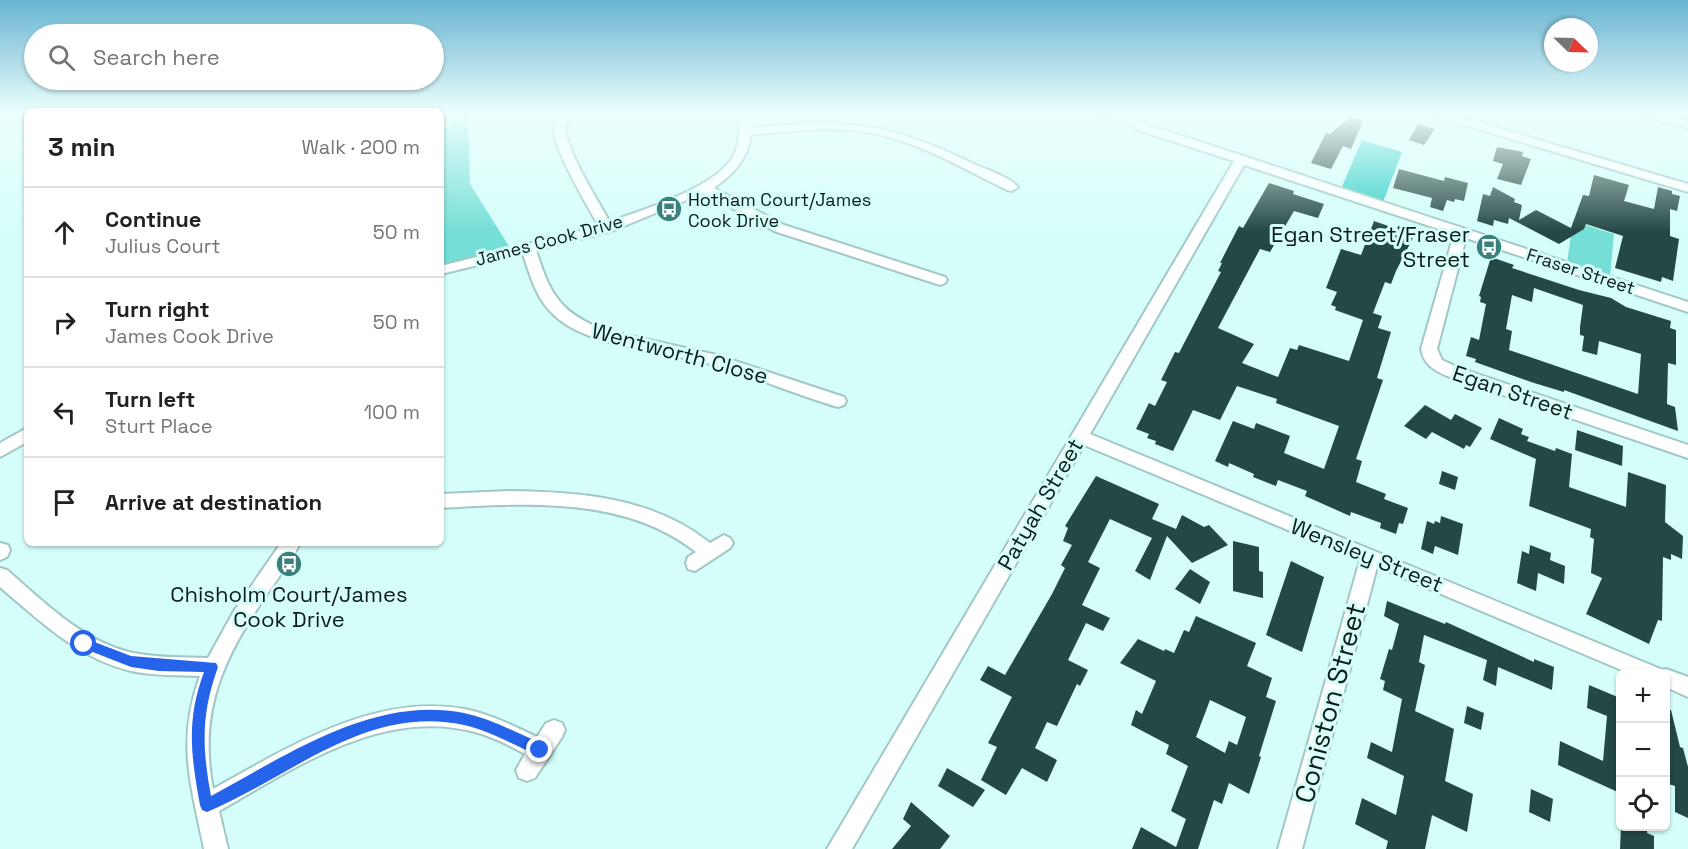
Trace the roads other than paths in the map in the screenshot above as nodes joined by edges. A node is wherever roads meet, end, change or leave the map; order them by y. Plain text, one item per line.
1 (567, 153) edge
2 (741, 153) edge
3 (935, 153) edge
4 (1219, 153) edge
5 (1569, 153) edge
6 (1241, 160) junction
7 (1012, 187) dead end
8 (705, 188) junction
9 (1688, 188) edge
10 (606, 228) junction
11 (1461, 232) junction
12 (528, 248) junction
13 (444, 269) edge
14 (940, 280) dead end
15 (1688, 306) edge
16 (838, 401) dead end
17 (24, 436) edge
18 (1079, 436) junction
19 (0, 451) edge
20 (1688, 452) edge
21 (444, 501) edge
22 (289, 546) edge
23 (710, 553) dead end
24 (1370, 557) junction
25 (0, 576) edge
26 (212, 667) junction
27 (1643, 669) edge
28 (1670, 680) edge
29 (1688, 687) edge
30 (554, 730) dead end
31 (540, 750) junction
32 (527, 770) dead end
33 (207, 805) junction
34 (216, 849) edge
35 (839, 849) edge
36 (1290, 849) edge

1 - 10 street
2 - 8 street, James Cook Drive
3 - 7 street
4 - 6 street, Fraser Street
5 - 9 street
6 - 11 street, Fraser Street
6 - 18 street, Patyah Street
8 - 10 street, James Cook Drive
8 - 14 street
10 - 12 street, James Cook Drive
11 - 15 street, Fraser Street
11 - 20 street, Egan Street
12 - 13 street, James Cook Drive
12 - 16 street, Wentworth Close
17 - 19 street
18 - 24 street, Wensley Street
18 - 35 street, Patyah Street
21 - 23 street
22 - 26 street
24 - 27 street, Wensley Street
24 - 36 street, Coniston Street
25 - 26 street
26 - 33 street
28 - 29 street
30 - 31 street
31 - 32 street
31 - 33 street
33 - 34 street

